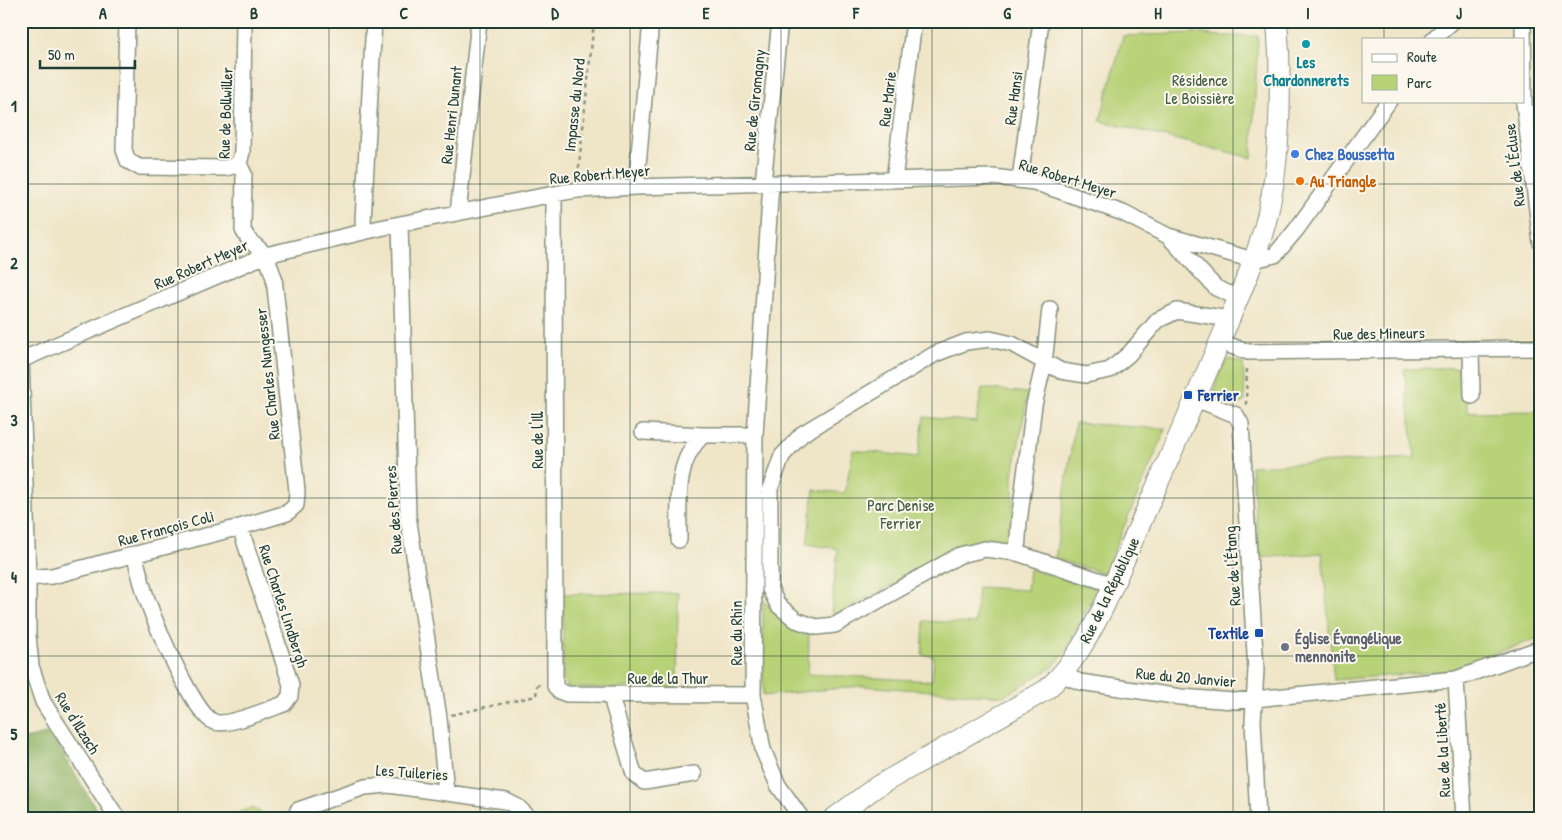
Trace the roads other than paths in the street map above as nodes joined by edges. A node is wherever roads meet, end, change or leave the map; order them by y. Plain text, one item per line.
1 (127, 21) edge
2 (244, 21) edge
3 (374, 21) edge
4 (479, 21) edge
5 (652, 21) edge
6 (780, 21) edge
7 (914, 21) edge
8 (1041, 21) edge
9 (1277, 21) edge
10 (1453, 21) edge
11 (1523, 21) edge
12 (1434, 38) edge
13 (1523, 38) edge
14 (1387, 102) edge
15 (1524, 102) edge
16 (239, 164) junction
17 (1020, 179) junction
18 (894, 180) junction
19 (767, 183) junction
20 (636, 187) junction
21 (554, 194) junction
22 (458, 213) junction
23 (400, 224) junction
24 (364, 232) junction
25 (1168, 236) junction
26 (1541, 244) edge
27 (266, 255) junction
28 (1253, 260) junction
29 (1239, 298) junction
30 (1050, 309) dead end
31 (1224, 332) junction
32 (1541, 348) edge
33 (1471, 349) junction
34 (21, 359) edge
35 (1044, 363) junction
36 (1472, 396) dead end
37 (1196, 399) junction
38 (644, 432) dead end
39 (703, 435) junction
40 (754, 436) junction
41 (297, 491) joint
42 (240, 527) junction
43 (678, 540) dead end
44 (1017, 553) junction
45 (134, 554) junction
46 (28, 578) junction
47 (1114, 585) junction
48 (1541, 648) edge
49 (1063, 675) junction
50 (1456, 679) junction
51 (555, 682) joint
52 (612, 695) junction
53 (753, 695) junction
54 (1256, 698) junction
55 (694, 774) dead end
56 (446, 792) junction
57 (118, 819) edge
58 (295, 819) edge
59 (530, 819) edge
60 (802, 819) edge
61 (833, 819) edge
62 (1258, 819) edge
63 (1464, 819) edge

1 - 16 street
2 - 16 street, Rue de Bollwiller
3 - 24 street
4 - 22 street, Rue Henri Dunant
5 - 20 street
6 - 19 street, Rue de Giromagny
7 - 18 street, Rue Marie
8 - 17 street, Rue Hansi
9 - 28 main road, Rue de la République
10 - 12 street
11 - 13 street, Rue de l'Écluse
14 - 28 street
15 - 26 street, Rue de l'Écluse
16 - 27 street, Rue de Bollwiller
17 - 18 street, Rue Robert Meyer
17 - 25 street, Rue Robert Meyer
18 - 19 street, Rue Robert Meyer
19 - 20 street, Rue Robert Meyer
19 - 40 street, Rue du Rhin
20 - 21 street, Rue Robert Meyer
21 - 22 street, Rue Robert Meyer
21 - 51 street, Rue de l'Ill
22 - 23 street, Rue Robert Meyer
23 - 24 street, Rue Robert Meyer
23 - 56 street, Rue des Pierres
24 - 27 street, Rue Robert Meyer
25 - 28 street, Rue Robert Meyer
25 - 29 street, Rue Robert Meyer
27 - 34 street, Rue Robert Meyer
27 - 41 street, Rue Charles Nungesser
28 - 29 main road, Rue de la République
29 - 31 main road, Rue de la République
30 - 35 street
31 - 33 street, Rue des Mineurs
31 - 35 street
31 - 37 main road, Rue de la République
32 - 33 street, Rue des Mineurs
33 - 36 street
34 - 46 street, Rue d'Illzach
35 - 44 street
35 - 44 street
37 - 47 main road, Rue de la République
37 - 54 street, Rue de l'Étang
38 - 39 street
39 - 40 street
39 - 43 street
40 - 53 street, Rue du Rhin
41 - 42 street, Rue François Coli
42 - 45 street, Rue François Coli
42 - 45 street, Rue Charles Lindbergh
44 - 47 street
45 - 46 street, Rue François Coli
46 - 57 street, Rue d'Illzach
47 - 49 main road, Rue de la République
48 - 50 street, Rue du 20 Janvier
49 - 54 street, Rue du 20 Janvier
49 - 61 main road, Rue de la République
50 - 54 street, Rue du 20 Janvier
50 - 63 street, Rue de la Liberté
51 - 52 street, Rue de la Thur
52 - 53 street, Rue de la Thur
52 - 55 street, Rue de la Thur
53 - 60 street, Rue du Rhin
54 - 62 street, Rue de l'Étang
56 - 58 street, Les Tuileries
56 - 59 street, Les Tuileries

